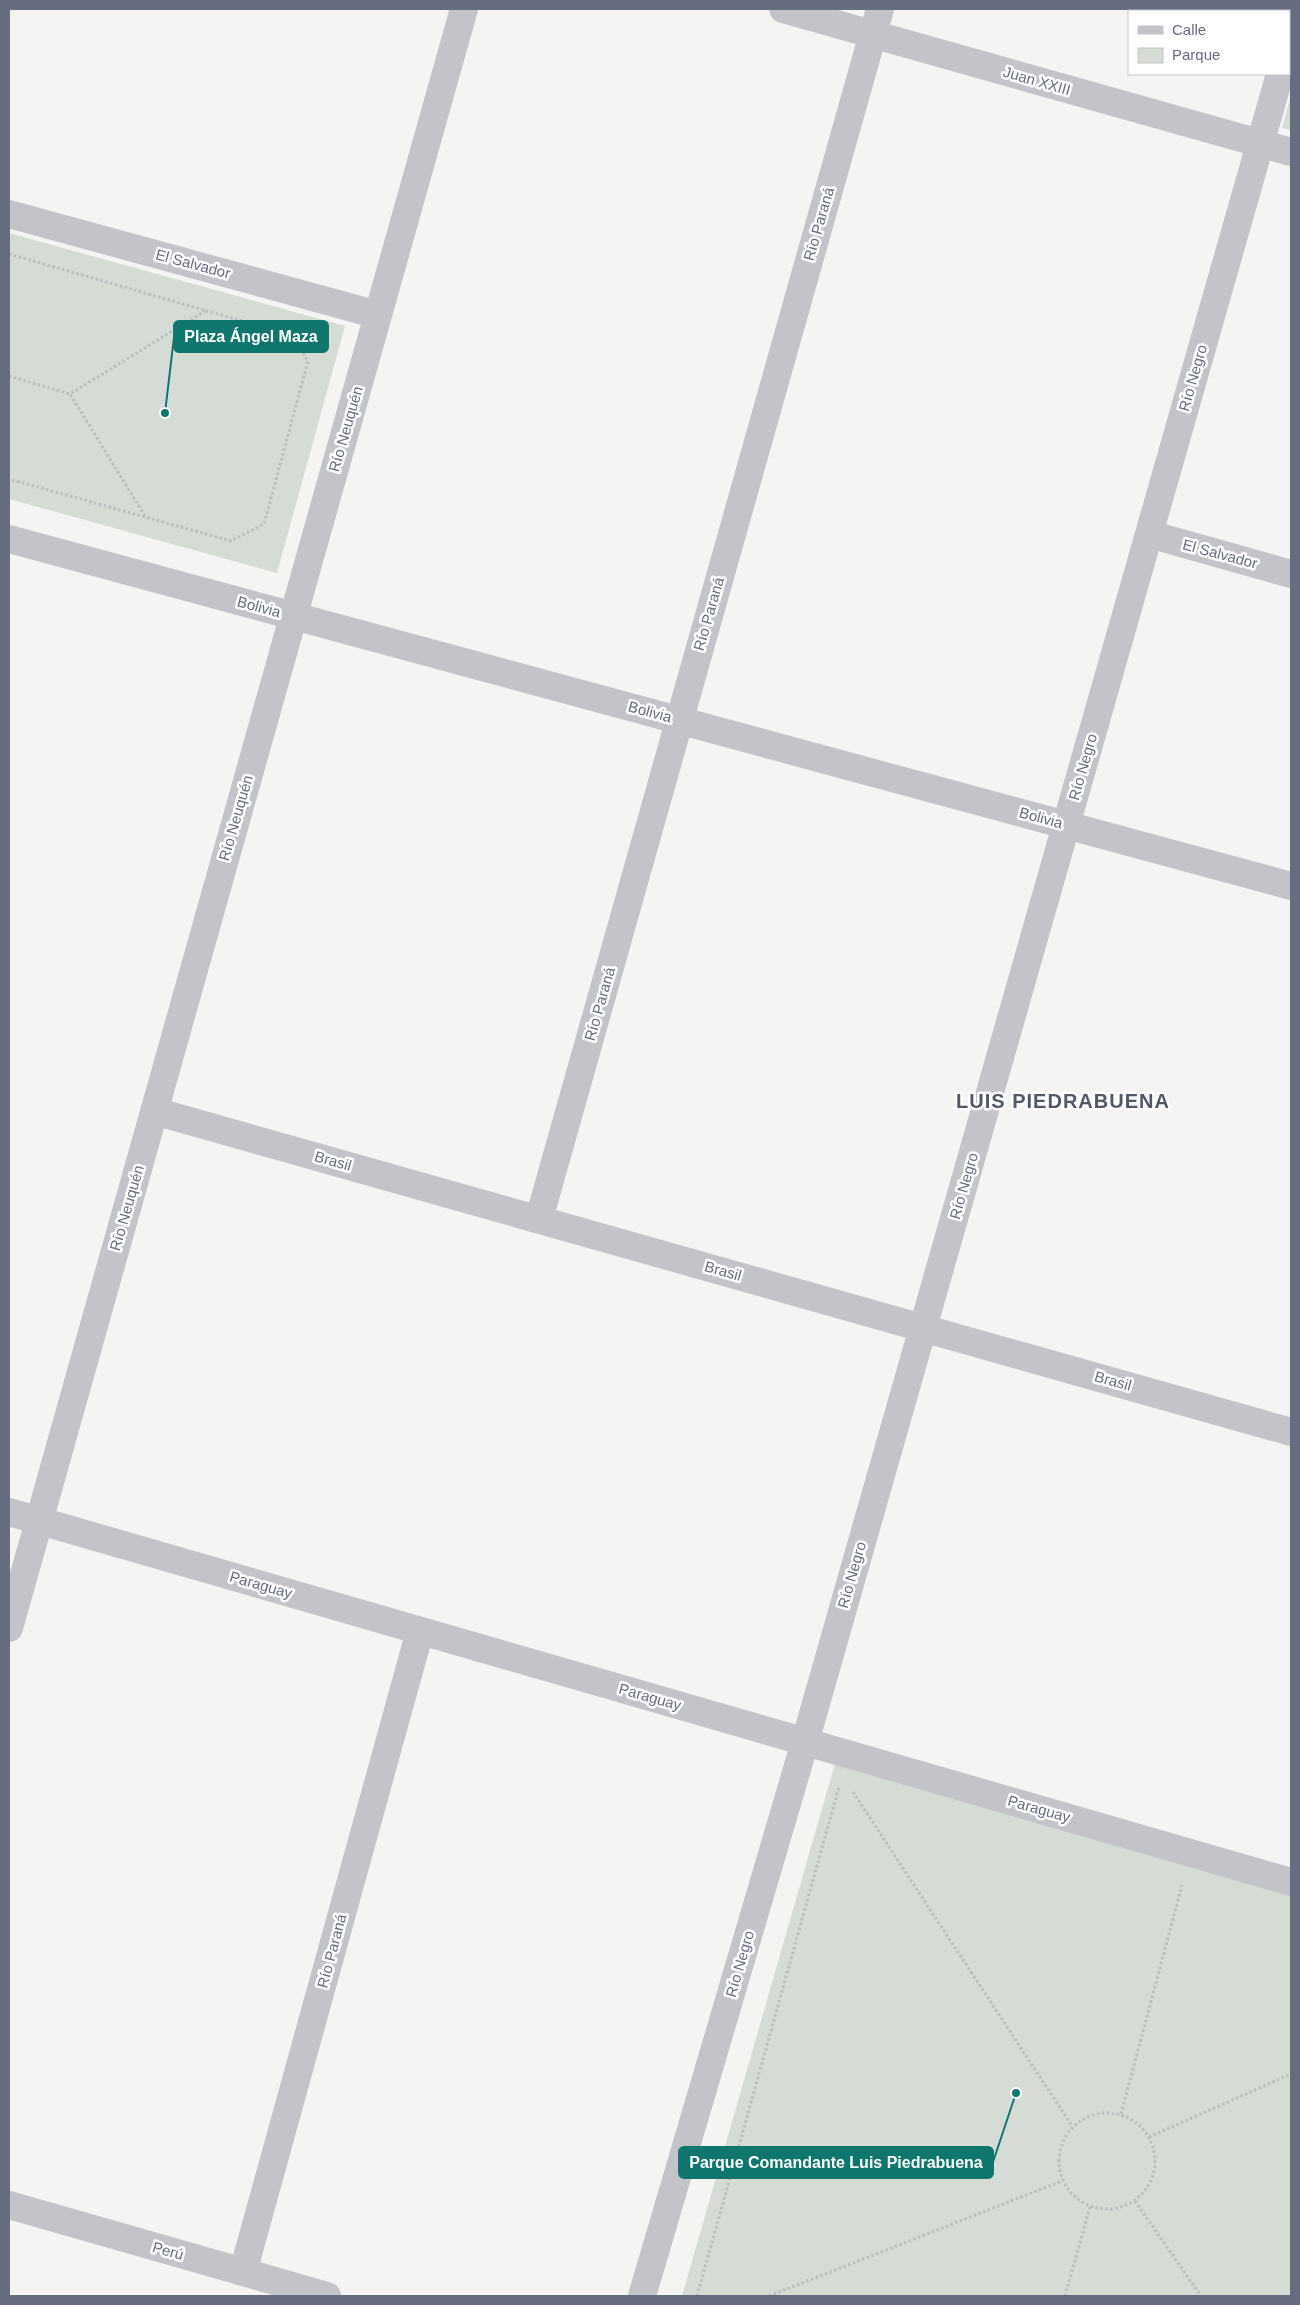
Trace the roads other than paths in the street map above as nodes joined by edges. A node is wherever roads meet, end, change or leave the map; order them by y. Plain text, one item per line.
1 (464, 9) edge
2 (784, 9) edge
3 (876, 21) edge
4 (1280, 75) edge
5 (1260, 144) junction
6 (1291, 152) edge
7 (9, 214) edge
8 (378, 315) junction
9 (1149, 534) junction
10 (9, 539) edge
11 (1291, 574) edge
12 (293, 616) junction
13 (679, 720) junction
14 (1066, 825) junction
15 (1291, 886) edge
16 (154, 1111) junction
17 (539, 1220) junction
18 (923, 1328) junction
19 (1291, 1432) edge
20 (9, 1512) edge
21 (39, 1521) junction
22 (9, 1628) edge
23 (420, 1631) junction
24 (805, 1742) junction
25 (1291, 1882) edge
26 (9, 2205) edge
27 (243, 2272) junction
28 (327, 2296) edge
29 (642, 2296) edge

1 - 8 street, Río Neuquén
2 - 3 street, Juan XXIII
3 - 5 street, Juan XXIII
3 - 13 street, Río Paraná
4 - 5 street, Río Negro
5 - 6 street, Juan XXIII
5 - 9 street, Río Negro
7 - 8 street, El Salvador
8 - 12 street, Río Neuquén
9 - 11 street, El Salvador
9 - 14 street, Río Negro
10 - 12 street, Bolivia
12 - 13 street, Bolivia
12 - 16 street, Río Neuquén
13 - 14 street, Bolivia
13 - 17 street, Río Paraná
14 - 15 street, Bolivia
14 - 18 street, Río Negro
16 - 17 street, Brasil
16 - 21 street, Río Neuquén
17 - 18 street, Brasil
18 - 19 street, Brasil
18 - 24 street, Río Negro
20 - 21 street, Paraguay
21 - 22 street, Río Neuquén
21 - 23 street, Paraguay
23 - 24 street, Paraguay
23 - 27 street, Río Paraná
24 - 25 street, Paraguay
24 - 29 street, Río Negro
26 - 27 street, Perú
27 - 28 street, Perú

